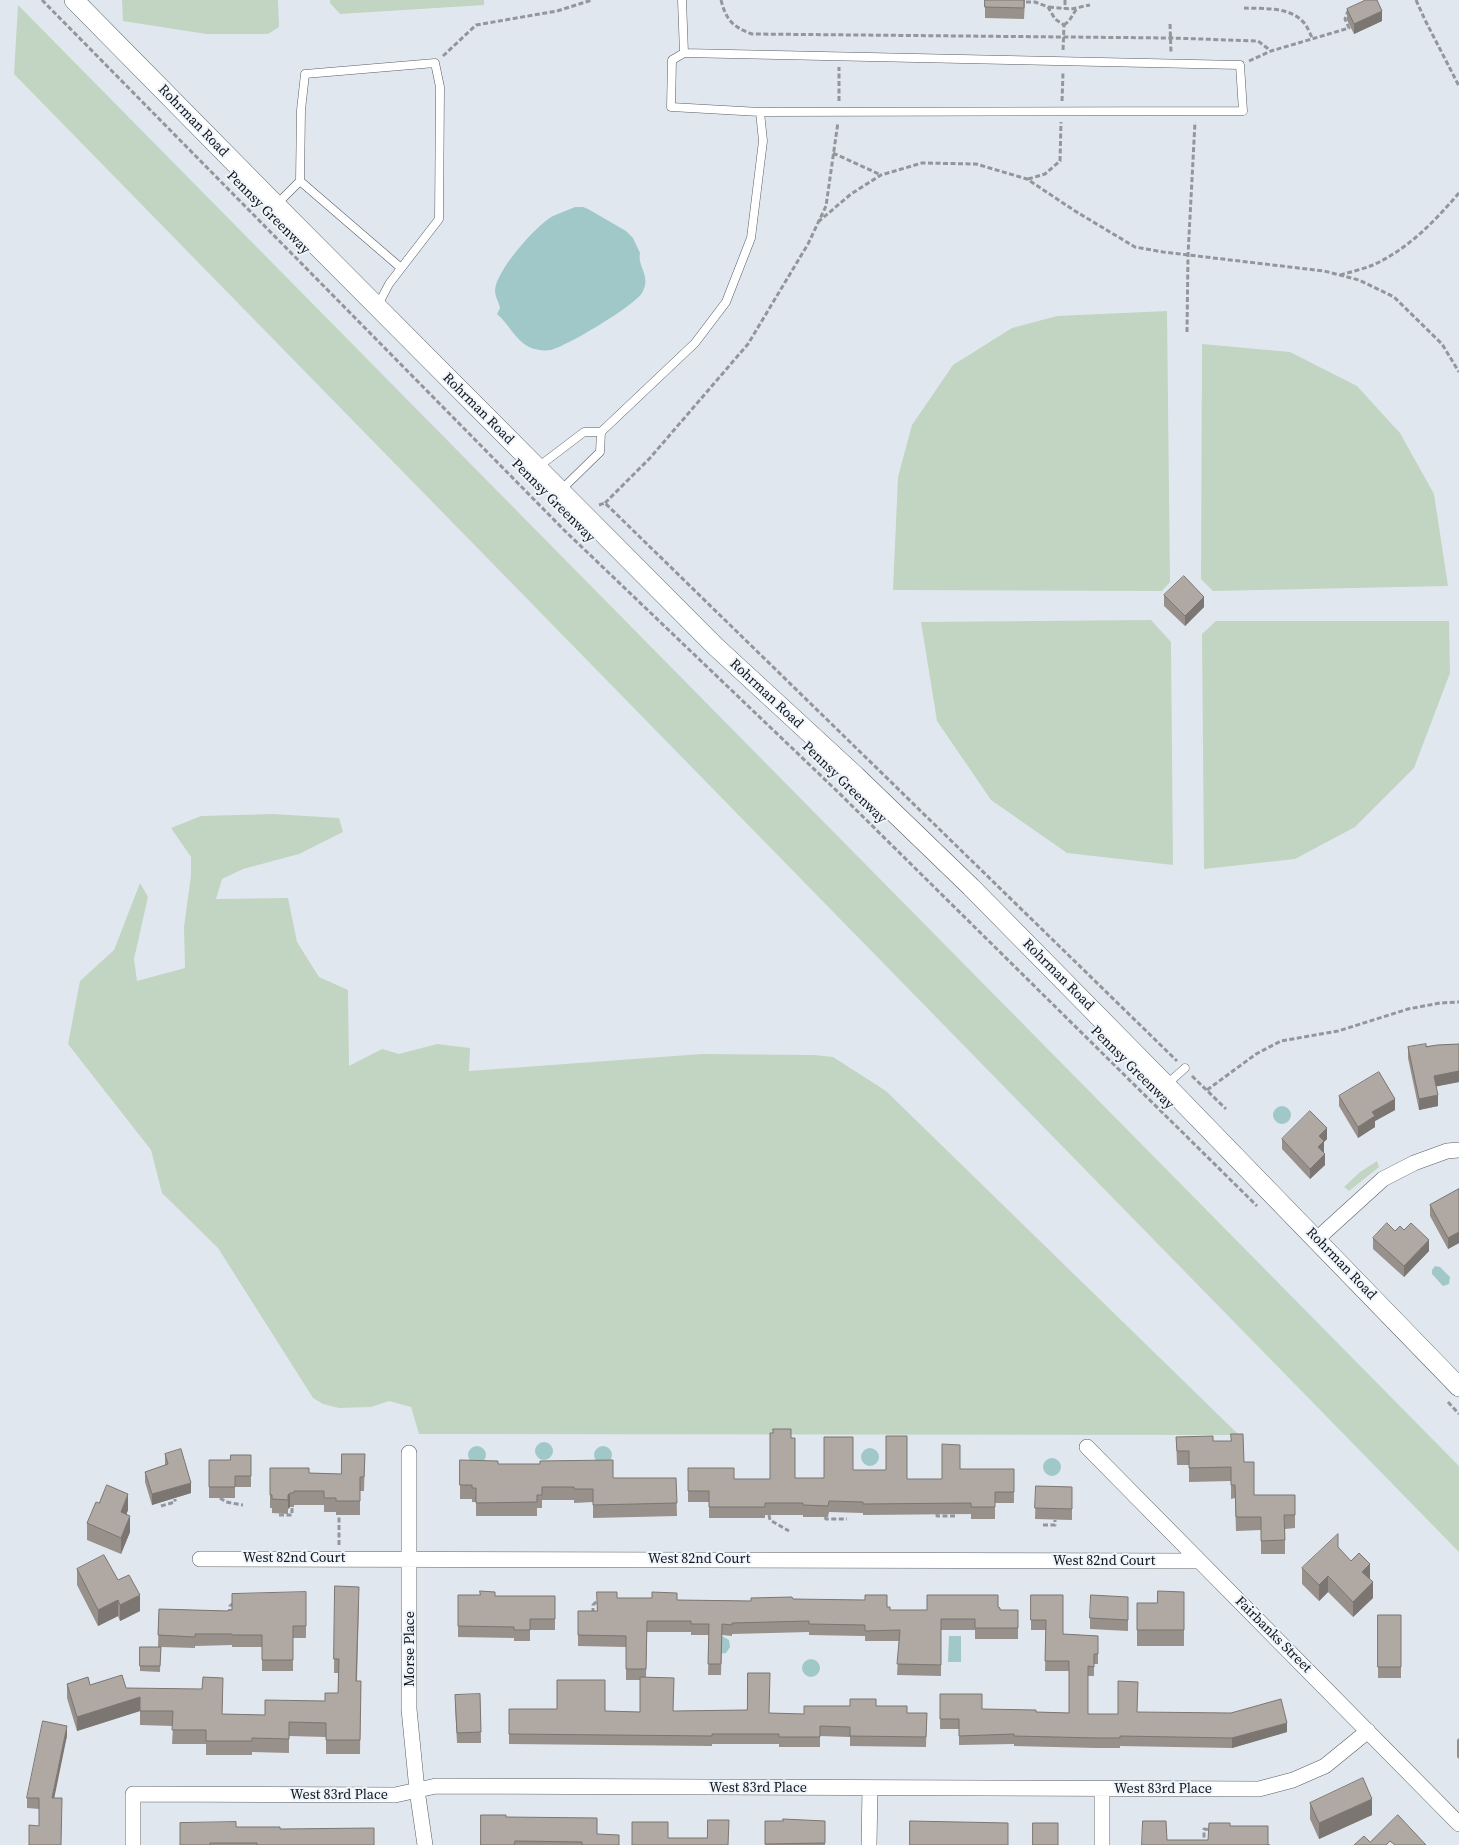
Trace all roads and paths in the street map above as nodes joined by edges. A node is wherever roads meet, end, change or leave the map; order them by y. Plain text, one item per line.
1 (42, 0) edge
2 (74, 0) edge
3 (592, 0) edge
4 (682, 0) edge
5 (720, 0) edge
6 (1065, 0) edge
7 (1416, 0) edge
8 (1026, 2) edge
9 (1090, 5) dead end
10 (1048, 7) junction
11 (1078, 8) junction
12 (1244, 8) dead end
13 (1355, 8) edge
14 (1065, 9) junction
15 (1064, 24) junction
16 (1170, 24) dead end
17 (841, 36) junction
18 (1063, 37) junction
19 (1171, 38) junction
20 (1313, 39) junction
21 (1271, 51) junction
22 (684, 53) junction
23 (839, 56) junction
24 (435, 63) junction
25 (1171, 64) junction
26 (1240, 65) junction
27 (1459, 86) edge
28 (1195, 111) junction
29 (760, 112) junction
30 (839, 112) junction
31 (833, 153) junction
32 (1060, 161) dead end
33 (881, 175) junction
34 (1027, 179) junction
35 (300, 181) junction
36 (1459, 193) edge
37 (276, 205) junction
38 (818, 222) junction
39 (1188, 255) junction
40 (401, 268) junction
41 (1339, 275) junction
42 (377, 307) junction
43 (1187, 332) dead end
44 (1459, 372) edge
45 (601, 432) junction
46 (536, 468) junction
47 (560, 491) junction
48 (605, 503) dead end
49 (1459, 1002) edge
50 (1185, 1068) dead end
51 (1166, 1085) junction
52 (1208, 1090) dead end
53 (1459, 1150) edge
54 (1260, 1210) dead end
55 (1317, 1239) junction
56 (1452, 1393) edge
57 (1459, 1414) edge
58 (1087, 1447) dead end
59 (409, 1453) dead end
60 (175, 1498) edge
61 (220, 1498) dead end
62 (243, 1505) dead end
63 (161, 1506) dead end
64 (292, 1507) dead end
65 (937, 1514) edge
66 (339, 1515) dead end
67 (769, 1515) dead end
68 (279, 1516) dead end
69 (957, 1516) dead end
70 (825, 1517) dead end
71 (847, 1520) dead end
72 (1055, 1520) dead end
73 (1043, 1525) dead end
74 (789, 1531) dead end
75 (200, 1558) dead end
76 (339, 1558) junction
77 (410, 1558) junction
78 (1198, 1561) junction
79 (242, 1597) edge
80 (607, 1598) edge
81 (230, 1621) edge
82 (593, 1622) edge
83 (1368, 1731) junction
84 (870, 1788) junction
85 (1102, 1789) junction
86 (417, 1790) junction
87 (1459, 1824) edge
88 (1218, 1830) edge
89 (133, 1845) edge
90 (425, 1845) edge
91 (869, 1845) edge
92 (1102, 1845) edge
93 (1204, 1845) edge

1 - 54 path, Pennsy Greenway
2 - 37 street, Rohrman Road
3 - 24 path
4 - 22 lane
5 - 17 path
6 - 14 path
7 - 27 path
8 - 10 path
9 - 11 path
10 - 14 path
10 - 15 path
11 - 14 path
11 - 15 path
12 - 20 path
13 - 20 path
15 - 18 path
16 - 19 path
17 - 18 path
17 - 23 path
18 - 19 path
19 - 21 path
19 - 25 path
20 - 21 path
21 - 26 path
22 - 23 lane
22 - 29 lane
23 - 25 lane
23 - 30 path
24 - 35 lane
24 - 40 lane
25 - 26 lane
26 - 28 lane
28 - 30 lane
28 - 39 path
29 - 30 lane
29 - 45 lane
30 - 31 path
31 - 33 path
31 - 38 path
32 - 34 path
33 - 34 path
33 - 38 path
34 - 39 path
35 - 37 lane
35 - 40 lane
36 - 41 path
37 - 42 street, Rohrman Road
38 - 48 path
39 - 41 path
39 - 43 path
40 - 42 lane
41 - 44 path
42 - 46 street, Rohrman Road
45 - 46 lane
45 - 47 lane
46 - 47 street, Rohrman Road
47 - 51 street, Rohrman Road
49 - 52 path
50 - 51 lane
51 - 55 street, Rohrman Road
53 - 55 street
55 - 56 street, Rohrman Road
56 - 57 path
58 - 78 street, Fairbanks Street
59 - 77 street, Morse Place
60 - 63 path
61 - 62 path
64 - 68 path
65 - 69 path
66 - 76 path
67 - 74 path
70 - 71 path
72 - 73 path
75 - 76 street, West 82nd Court
76 - 77 street, West 82nd Court
77 - 78 street, West 82nd Court
77 - 86 street, Morse Place
78 - 83 street, Fairbanks Street
79 - 81 path
80 - 82 path
83 - 85 street, West 83rd Place
83 - 87 street, Fairbanks Street
84 - 85 street, West 83rd Place
84 - 86 street, West 83rd Place
84 - 91 street
85 - 92 street
86 - 89 street, West 83rd Place
86 - 90 street, Morse Place
88 - 93 path

